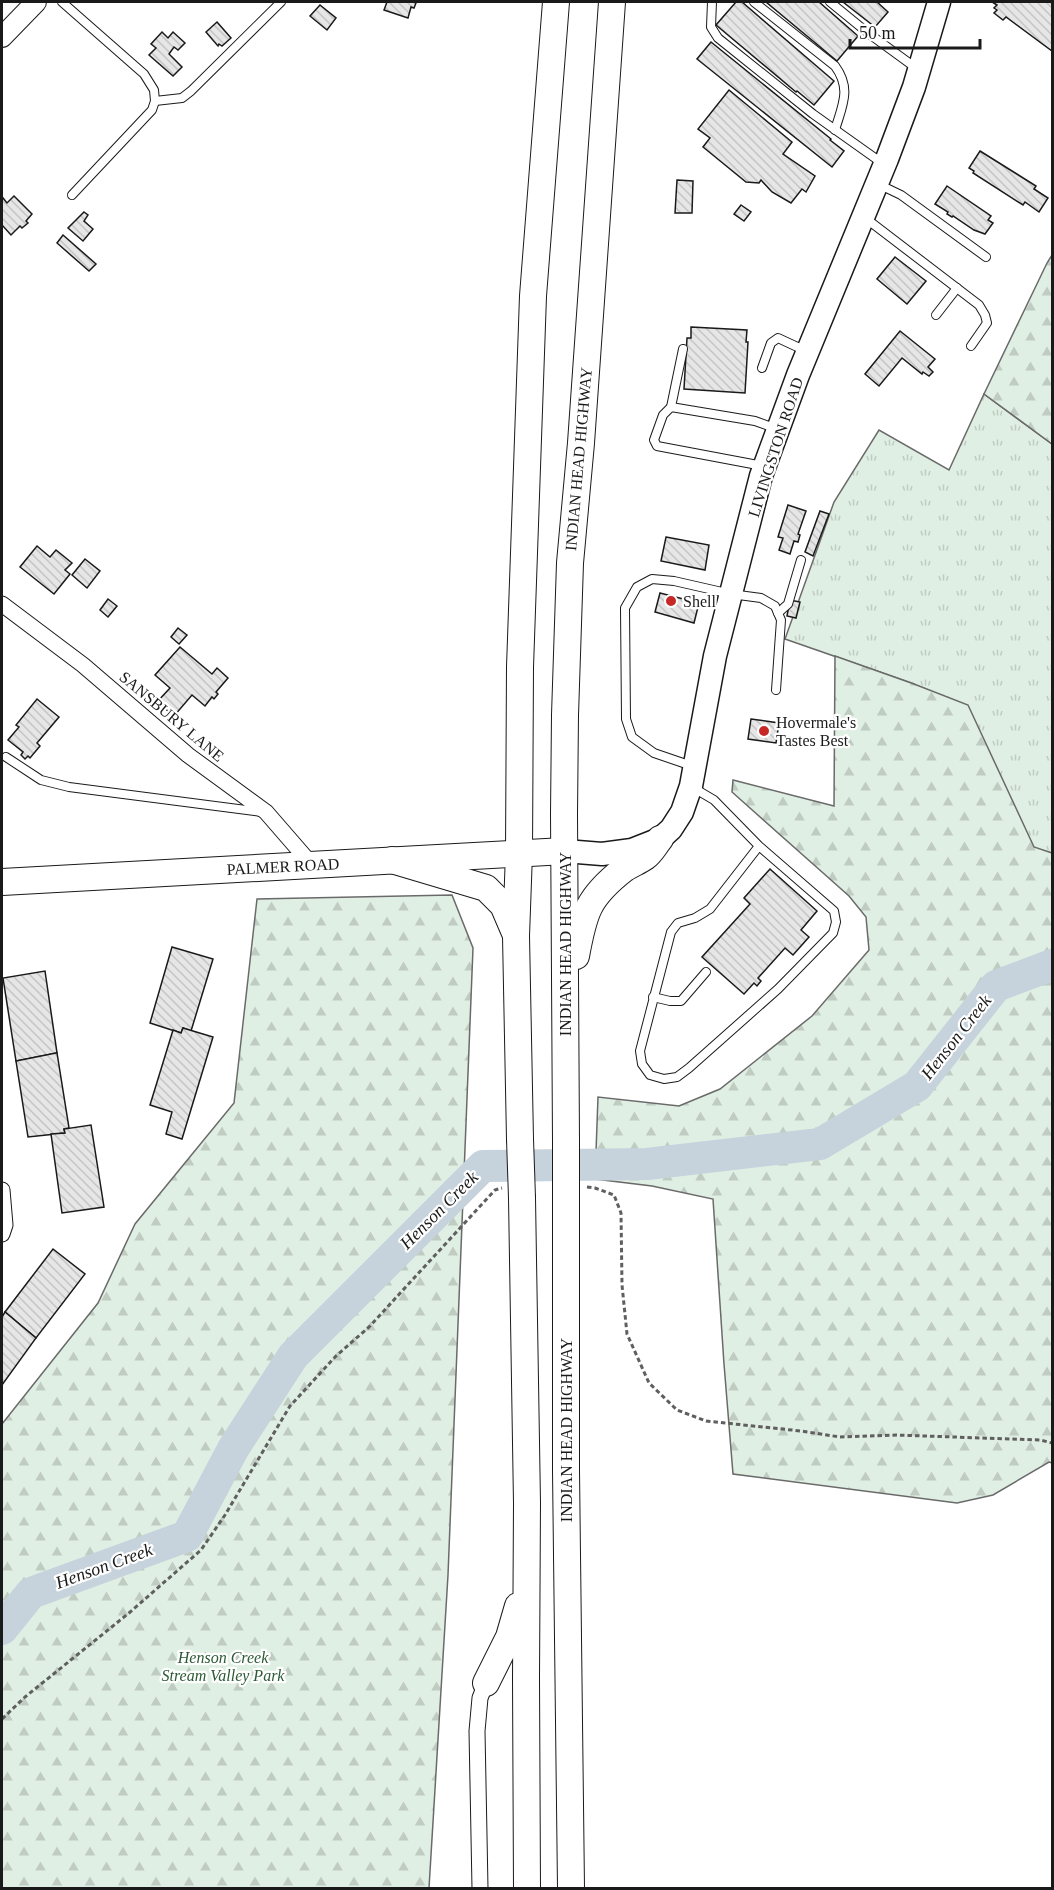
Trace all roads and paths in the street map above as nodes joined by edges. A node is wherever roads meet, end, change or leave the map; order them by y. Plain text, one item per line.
1 (36, 2) edge
2 (62, 2) edge
3 (281, 2) edge
4 (556, 2) edge
5 (612, 2) edge
6 (712, 2) edge
7 (754, 2) edge
8 (830, 2) edge
9 (939, 2) edge
10 (2, 37) edge
11 (919, 70) junction
12 (155, 101) junction
13 (835, 130) junction
14 (880, 174) junction
15 (72, 195) dead end
16 (863, 216) junction
17 (986, 257) dead end
18 (957, 288) junction
19 (936, 315) dead end
20 (971, 346) dead end
21 (683, 348) dead end
22 (808, 351) junction
23 (762, 368) dead end
24 (671, 406) junction
25 (778, 429) junction
26 (765, 466) junction
27 (801, 560) dead end
28 (731, 594) junction
29 (2, 604) edge
30 (778, 613) junction
31 (776, 690) dead end
32 (6, 757) dead end
33 (692, 776) junction
34 (266, 812) junction
35 (660, 839) junction
36 (759, 846) junction
37 (565, 851) junction
38 (519, 853) junction
39 (392, 861) junction
40 (312, 865) junction
41 (2, 882) edge
42 (516, 936) junction
43 (706, 972) dead end
44 (653, 997) junction
45 (565, 1021) junction
46 (2, 1190) edge
47 (516, 1193) junction
48 (576, 1193) junction
49 (2, 1234) edge
50 (1053, 1443) edge
51 (526, 1574) junction
52 (486, 1683) junction
53 (526, 1712) junction
54 (2, 1719) edge
55 (480, 1888) edge
56 (527, 1888) edge
57 (571, 1888) edge

1 - 10 street
2 - 12 lane
3 - 12 lane
4 - 38 main road
5 - 37 main road, INDIAN HEAD HIGHWAY
6 - 13 lane
7 - 13 lane
8 - 11 lane
9 - 11 main road, LIVINGSTON ROAD
11 - 14 main road, LIVINGSTON ROAD
12 - 15 lane
13 - 14 lane
14 - 16 main road, LIVINGSTON ROAD
14 - 17 lane
16 - 18 lane
16 - 22 main road, LIVINGSTON ROAD
18 - 19 lane
18 - 20 lane
21 - 24 lane
22 - 23 lane
22 - 25 main road, LIVINGSTON ROAD
24 - 25 lane
24 - 26 lane
25 - 26 main road, LIVINGSTON ROAD
26 - 28 main road, LIVINGSTON ROAD
27 - 30 lane
28 - 30 lane
28 - 33 main road, LIVINGSTON ROAD
28 - 33 lane
29 - 34 street, SANSBURY LANE
30 - 31 lane
32 - 34 lane
33 - 35 main road, LIVINGSTON ROAD
33 - 36 lane
34 - 40 street, SANSBURY LANE
35 - 37 main road, LIVINGSTON ROAD
35 - 45 main road
36 - 44 lane
36 - 44 lane
37 - 38 main road, PALMER ROAD
37 - 45 main road, INDIAN HEAD HIGHWAY
38 - 39 main road, PALMER ROAD
38 - 42 main road
39 - 40 main road, PALMER ROAD
39 - 42 main road
40 - 41 main road, PALMER ROAD
42 - 47 main road, bridge
43 - 44 lane
45 - 48 main road, INDIAN HEAD HIGHWAY, bridge
46 - 49 street
47 - 51 main road
47 - 54 path
48 - 50 path
48 - 57 main road, INDIAN HEAD HIGHWAY
51 - 52 main road
51 - 53 main road
52 - 53 main road
52 - 55 street
53 - 56 main road

